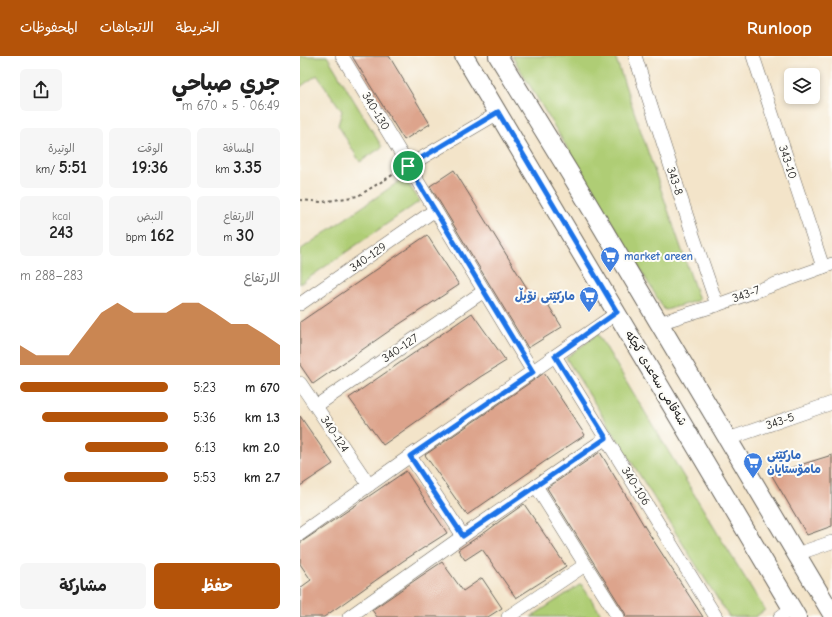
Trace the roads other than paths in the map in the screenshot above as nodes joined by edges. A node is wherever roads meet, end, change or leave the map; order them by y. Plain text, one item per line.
1 (342, 56) edge
2 (464, 56) edge
3 (498, 56) edge
4 (635, 56) edge
5 (753, 56) edge
6 (498, 112) junction
7 (408, 166) junction
8 (574, 180) junction
9 (548, 196) junction
10 (435, 210) junction
11 (827, 266) edge
12 (484, 291) junction
13 (300, 304) edge
14 (717, 305) junction
15 (617, 312) junction
16 (659, 323) junction
17 (555, 356) junction
18 (533, 372) junction
19 (300, 383) edge
20 (832, 403) edge
21 (316, 406) junction
22 (606, 438) junction
23 (728, 439) junction
24 (410, 456) junction
25 (369, 485) junction
26 (536, 486) junction
27 (300, 534) edge
28 (463, 536) junction
29 (832, 542) edge
30 (796, 554) junction
31 (585, 565) junction
32 (790, 614) edge
33 (832, 614) edge
34 (354, 616) edge
35 (508, 617) edge
36 (618, 617) edge
37 (716, 617) edge

1 - 7 street, 340-130
2 - 6 main road, شەقامی سەعدی گچکە
3 - 8 main road
4 - 14 street, 343-8
5 - 11 street, 343-10
6 - 7 street
6 - 9 main road, شەقامی سەعدی گچکە
7 - 10 street, 340-130
8 - 9 main road
8 - 16 main road
9 - 15 main road, شەقامی سەعدی گچکە
10 - 12 street, 340-130
10 - 13 street, 340-129
11 - 14 street, 343-7
12 - 18 street, 340-130
12 - 21 street, 340-127
14 - 16 street, 343-7
15 - 17 street
15 - 32 main road, شەقامی سەعدی گچکە
16 - 23 main road
17 - 18 street
17 - 22 street, 340-106
18 - 24 street
19 - 21 street, 340-124
20 - 23 street, 343-5
21 - 25 street, 340-124
22 - 26 street
22 - 37 street, 340-106
23 - 30 main road
24 - 25 street
24 - 28 street
25 - 27 street
26 - 28 street
26 - 31 street
28 - 34 street
29 - 30 street
30 - 33 main road
31 - 35 street
31 - 36 street

